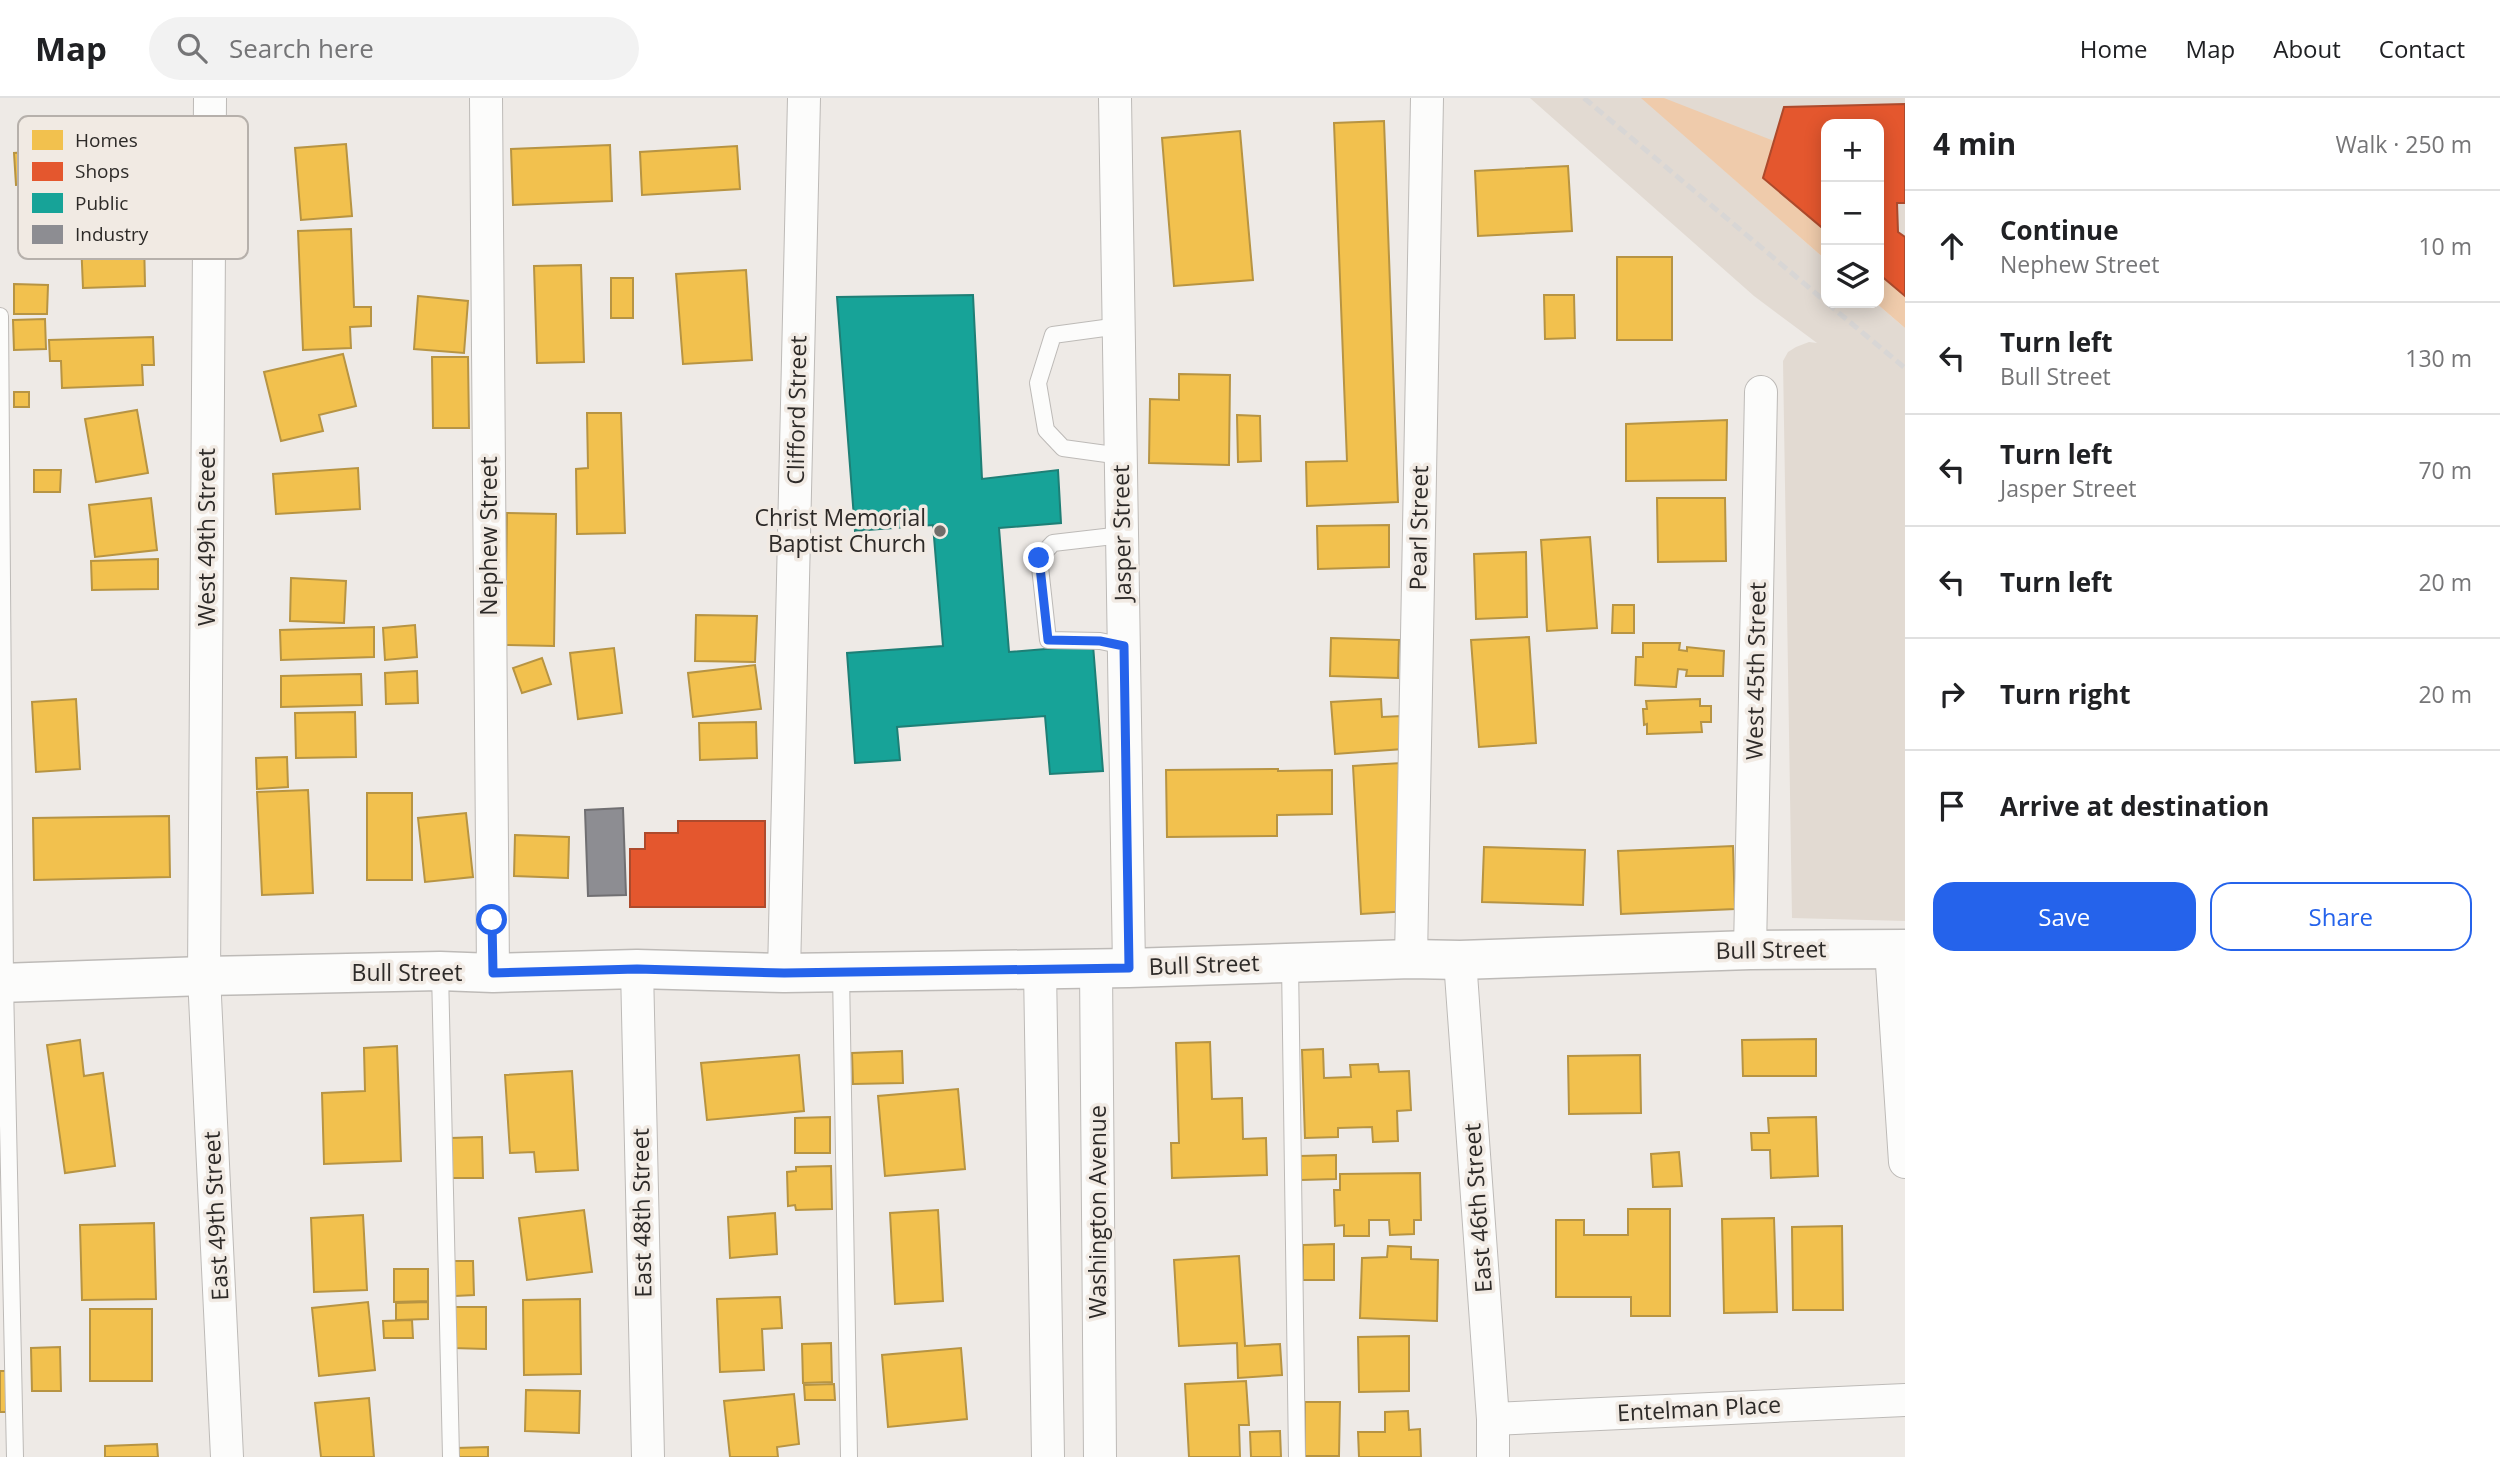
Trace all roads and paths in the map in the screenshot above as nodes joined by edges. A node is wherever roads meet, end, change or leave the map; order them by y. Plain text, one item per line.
1 (210, 98) edge
2 (486, 98) edge
3 (804, 98) edge
4 (1115, 98) edge
5 (1427, 98) edge
6 (210, 116) edge
7 (209, 259) edge
8 (0, 316) edge
9 (1119, 326) junction
10 (1761, 392) dead end
11 (1121, 456) junction
12 (1122, 535) junction
13 (1124, 646) junction
14 (1898, 949) edge
15 (1750, 950) junction
16 (1412, 959) junction
17 (1460, 960) junction
18 (1290, 962) junction
19 (1040, 968) junction
20 (1112, 968) junction
21 (637, 969) junction
22 (440, 971) junction
23 (841, 972) junction
24 (493, 973) junction
25 (784, 973) junction
26 (204, 976) junction
27 (2, 983) edge
28 (1905, 1161) edge
29 (1905, 1400) edge
30 (1493, 1419) junction
31 (15, 1457) edge
32 (227, 1457) edge
33 (451, 1457) edge
34 (648, 1457) edge
35 (849, 1457) edge
36 (1048, 1457) edge
37 (1100, 1457) edge
38 (1297, 1457) edge
39 (1493, 1457) edge

1 - 6 street, West 49th Street
2 - 24 street, Nephew Street
3 - 25 street, Clifford Street
4 - 9 street, Jasper Street
5 - 16 street, Pearl Street
7 - 26 street, West 49th Street
8 - 27 lane
9 - 11 street, Jasper Street
9 - 11 lane
10 - 15 street, West 45th Street
11 - 12 street, Jasper Street
12 - 13 street, Jasper Street
12 - 13 lane
13 - 20 street, Jasper Street
14 - 15 street, Bull Street
14 - 28 street
15 - 17 street, Bull Street
16 - 17 street, Bull Street
16 - 18 street, Bull Street
17 - 30 street, East 46th Street
18 - 20 street, Bull Street
18 - 38 lane
19 - 20 street, Bull Street
19 - 23 street, Bull Street
19 - 36 street
20 - 37 street, Washington Avenue
21 - 24 street, Bull Street
21 - 25 street, Bull Street
21 - 34 street, East 48th Street
22 - 24 street, Bull Street
22 - 26 street, Bull Street
22 - 33 lane
23 - 25 street, Bull Street
23 - 35 lane
26 - 27 street, Bull Street
26 - 32 street, East 49th Street
27 - 31 lane
29 - 30 street, Entelman Place
30 - 39 street, East 46th Street

